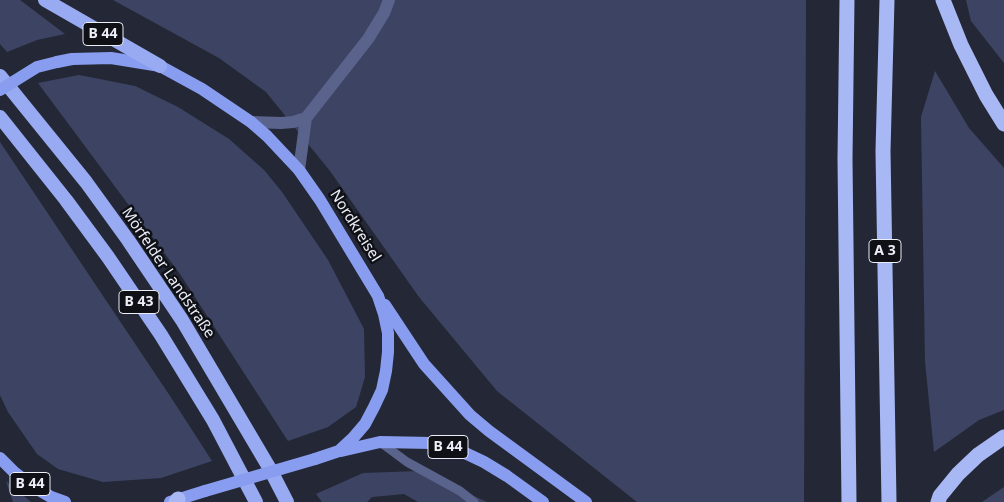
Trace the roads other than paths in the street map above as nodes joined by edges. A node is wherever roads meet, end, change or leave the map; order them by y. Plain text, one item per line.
1 (44, 0) edge
2 (389, 0) edge
3 (847, 0) edge
4 (887, 0) edge
5 (943, 0) edge
6 (160, 66) junction
7 (0, 76) edge
8 (0, 90) edge
9 (0, 117) edge
10 (306, 118) junction
11 (251, 122) junction
12 (1004, 124) edge
13 (299, 170) junction
14 (378, 296) junction
15 (1004, 437) edge
16 (380, 442) junction
17 (339, 452) junction
18 (0, 458) edge
19 (175, 501) edge
20 (65, 502) edge
21 (256, 502) edge
22 (288, 502) edge
23 (474, 502) edge
24 (543, 502) edge
25 (586, 502) edge
26 (848, 502) edge
27 (890, 502) edge
28 (938, 502) edge

1 - 6 highway, B 44
2 - 10 street
3 - 26 highway
4 - 27 highway, A 3
5 - 12 highway
6 - 8 main road, Nordkreisel / B 44, bridge
6 - 11 main road, Nordkreisel / B 44
7 - 22 highway, Mörfelder Landstraße / B 43
9 - 21 highway, B 43
10 - 11 street
10 - 13 street
11 - 13 main road, Nordkreisel / B 44
13 - 14 main road, Nordkreisel / B 44
14 - 17 main road, Nordkreisel / B 44
14 - 25 main road, B 44
15 - 28 highway
16 - 17 main road, B 44
16 - 23 lane
16 - 24 main road, B 44
17 - 19 main road, B 44, bridge
18 - 20 main road, B 44

